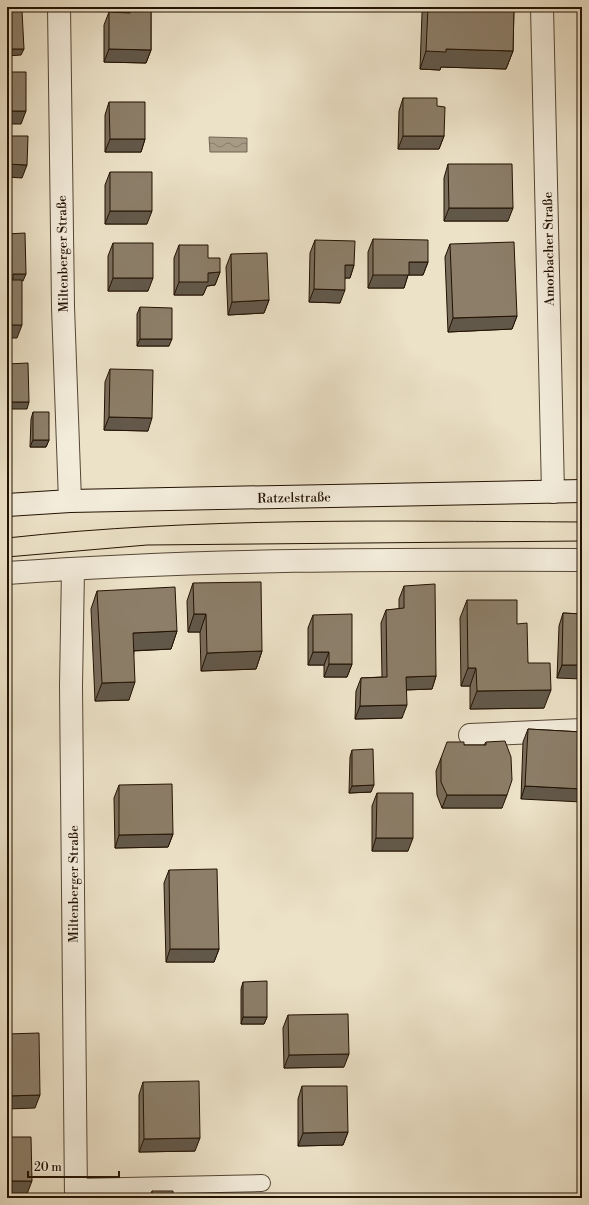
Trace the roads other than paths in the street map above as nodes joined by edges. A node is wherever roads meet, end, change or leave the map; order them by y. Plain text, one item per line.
1 (60, 7) edge
2 (542, 7) edge
3 (582, 491) edge
4 (553, 492) junction
5 (70, 501) junction
6 (7, 505) edge
7 (582, 560) edge
8 (73, 569) junction
9 (7, 573) edge
10 (582, 730) edge
11 (470, 735) dead end
12 (262, 1183) dead end
13 (76, 1192) edge

1 - 5 street, Miltenberger Straße
2 - 4 street, Amorbacher Straße
3 - 4 street, Ratzelstraße
4 - 5 street, Ratzelstraße
5 - 6 street, Ratzelstraße
7 - 8 street
8 - 9 street
8 - 13 street, Miltenberger Straße
10 - 11 street
12 - 13 lane

